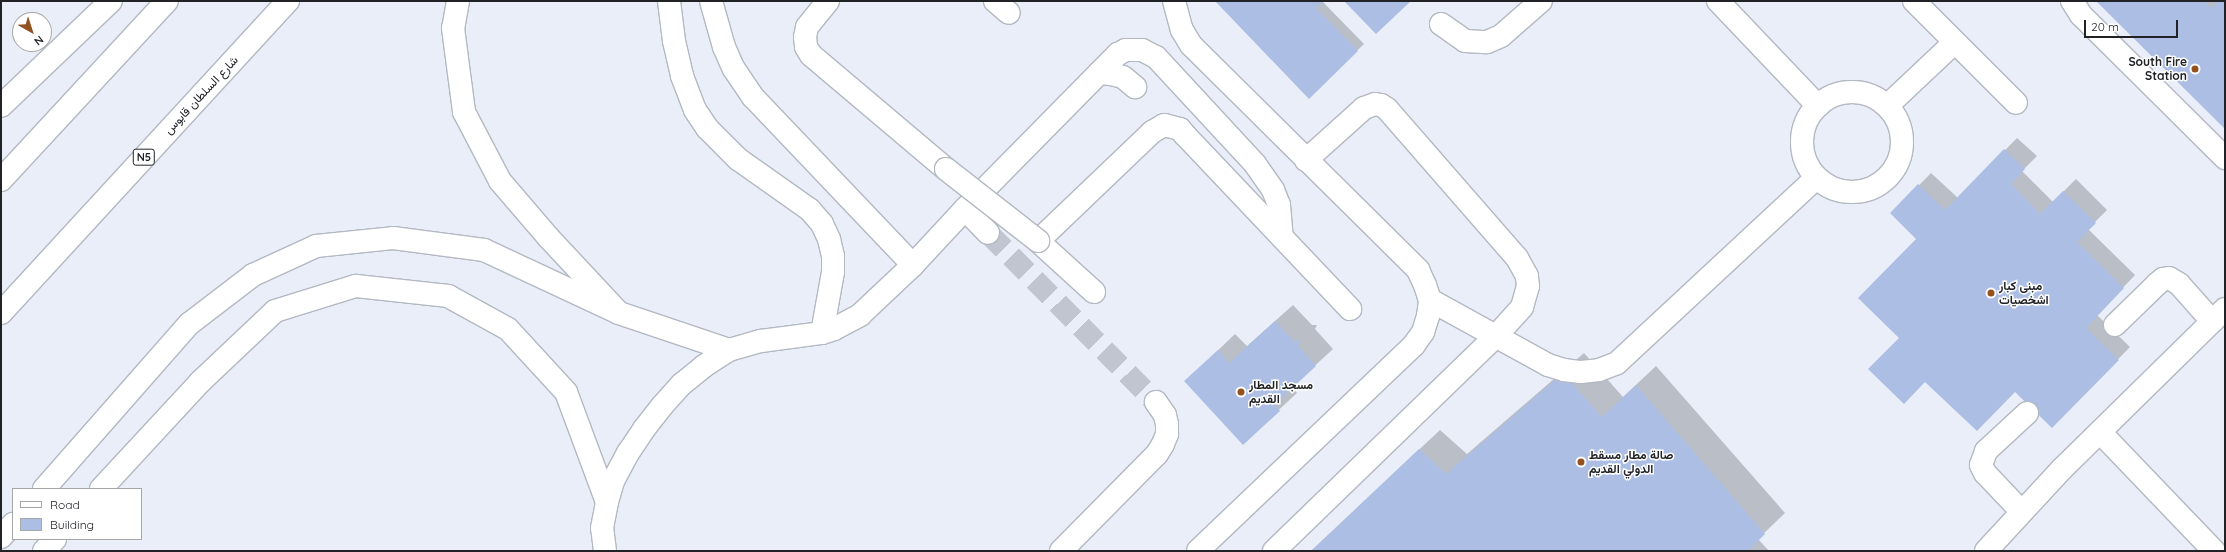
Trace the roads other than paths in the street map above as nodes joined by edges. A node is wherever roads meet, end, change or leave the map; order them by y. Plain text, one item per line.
1 (111, 1) edge
2 (167, 1) edge
3 (288, 1) edge
4 (458, 1) edge
5 (669, 1) edge
6 (711, 1) edge
7 (828, 1) edge
8 (1174, 1) edge
9 (1540, 1) edge
10 (1914, 1) edge
11 (2072, 1) edge
12 (1726, 4) edge
13 (1442, 24) dead end
14 (1955, 42) junction
15 (1099, 74) junction
16 (1135, 87) dead end
17 (2016, 103) dead end
18 (1, 106) edge
19 (1818, 106) junction
20 (1887, 106) junction
21 (2225, 158) edge
22 (1306, 160) junction
23 (1816, 178) junction
24 (1, 180) edge
25 (965, 209) junction
26 (988, 233) tunnel mouth
27 (1282, 237) junction
28 (1038, 241) junction
29 (913, 265) junction
30 (1094, 292) dead end
31 (1430, 300) junction
32 (1350, 309) dead end
33 (1, 313) edge
34 (619, 314) junction
35 (2219, 315) edge
36 (2115, 325) dead end
37 (822, 333) junction
38 (1496, 336) junction
39 (729, 350) junction
40 (1156, 402) tunnel mouth
41 (2027, 413) dead end
42 (2100, 432) junction
43 (45, 488) edge
44 (102, 488) edge
45 (606, 502) junction
46 (2021, 511) junction
47 (12, 525) edge
48 (1, 537) edge
49 (54, 540) edge
50 (44, 551) edge
51 (605, 551) edge
52 (1062, 551) edge
53 (1198, 551) edge
54 (1274, 551) edge
55 (1986, 551) edge
56 (2214, 551) edge

1 - 18 main road
2 - 24 main road
3 - 33 main road, شارع السلطان قابوس / N5
4 - 34 main road
5 - 37 main road
6 - 29 main road
7 - 28 main road, bridge
8 - 22 main road
9 - 13 main road
10 - 14 main road
11 - 21 main road
12 - 19 main road
14 - 17 main road
14 - 20 main road
15 - 16 main road
15 - 25 main road
15 - 27 main road
19 - 20 main road
19 - 23 main road
20 - 23 main road
22 - 31 main road
22 - 38 main road
23 - 38 main road
25 - 26 main road
25 - 29 main road
27 - 28 main road
27 - 32 main road
28 - 30 main road
29 - 37 main road
31 - 38 main road
31 - 53 main road
34 - 39 main road
34 - 43 main road
35 - 36 main road
35 - 42 main road
37 - 39 main road
38 - 54 main road
39 - 45 main road
40 - 52 main road
41 - 46 main road
42 - 46 main road
42 - 56 main road
44 - 45 main road
45 - 51 main road
46 - 55 main road
47 - 48 main road
49 - 50 main road

